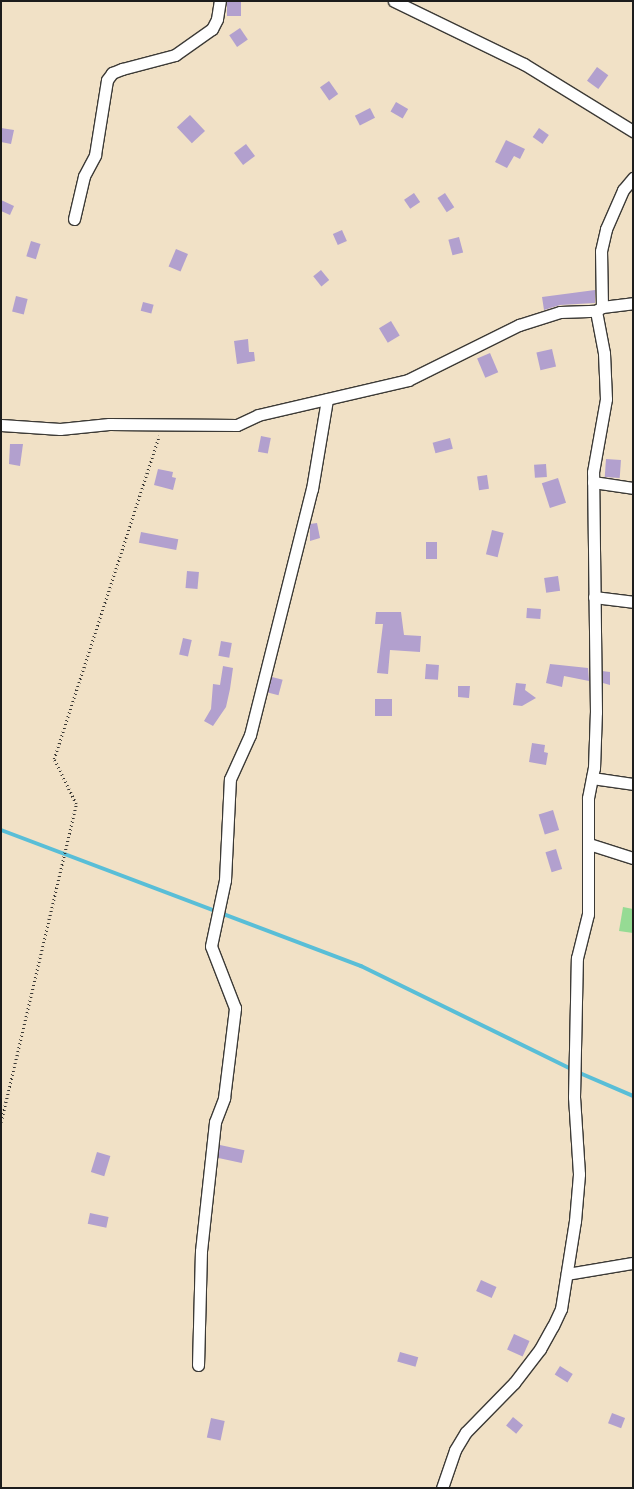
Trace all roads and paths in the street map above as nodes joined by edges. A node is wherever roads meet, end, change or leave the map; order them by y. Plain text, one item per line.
1 (220, 1) edge
2 (394, 1) edge
3 (633, 132) edge
4 (633, 178) edge
5 (74, 219) dead end
6 (633, 303) edge
7 (599, 309) junction
8 (327, 399) junction
9 (163, 424) junction
10 (1, 425) edge
11 (593, 482) junction
12 (633, 488) edge
13 (594, 597) junction
14 (633, 602) edge
15 (592, 778) junction
16 (633, 784) edge
17 (589, 844) junction
18 (633, 858) edge
19 (1, 1122) edge
20 (633, 1263) edge
21 (566, 1274) junction
22 (198, 1365) dead end
23 (442, 1488) edge

1 - 5 street
2 - 3 street
4 - 7 street
6 - 7 street
7 - 8 street
7 - 11 street
8 - 9 street
8 - 22 street
9 - 10 street
9 - 19 path
11 - 12 street
11 - 13 street
13 - 14 street
13 - 15 street
15 - 16 street
15 - 17 street
17 - 18 street
17 - 21 street
20 - 21 street
21 - 23 street

